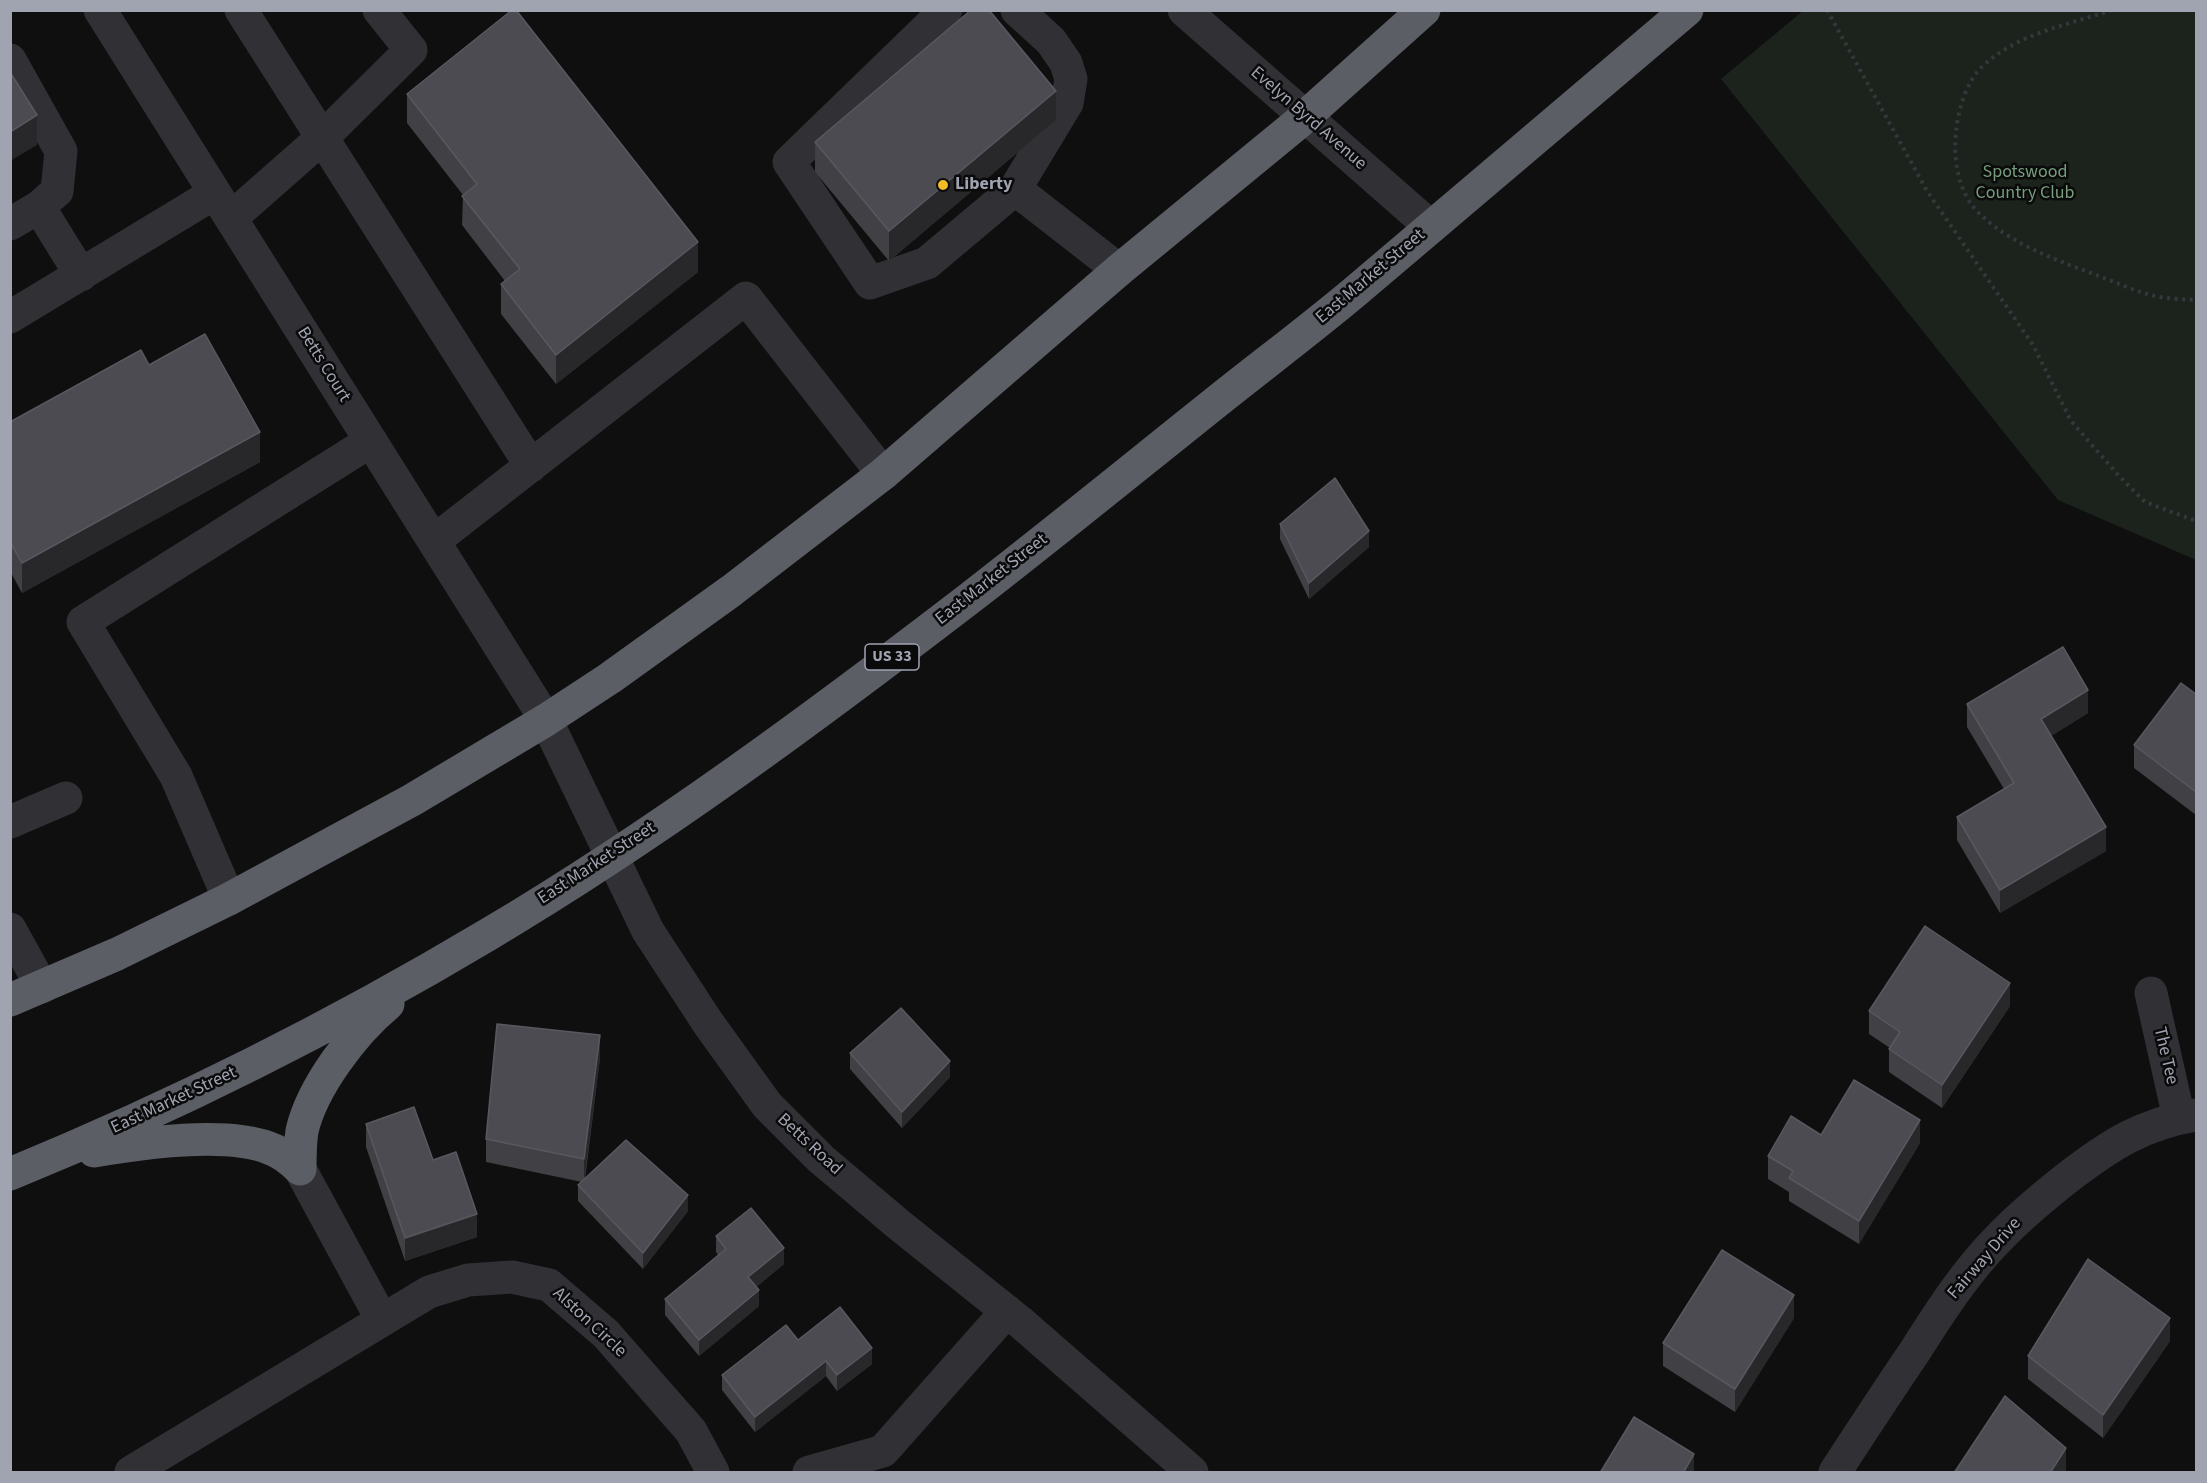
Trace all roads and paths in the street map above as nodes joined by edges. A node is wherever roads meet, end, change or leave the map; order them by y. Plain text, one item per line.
1 (100, 10) edge
2 (241, 10) edge
3 (379, 10) edge
4 (946, 10) edge
5 (1017, 10) edge
6 (1184, 10) edge
7 (1424, 10) edge
8 (1687, 10) edge
9 (1827, 10) edge
10 (2112, 10) edge
11 (10, 60) edge
12 (1305, 116) junction
13 (323, 137) junction
14 (1015, 189) junction
15 (223, 206) junction
16 (39, 207) junction
17 (10, 224) edge
18 (1431, 227) junction
19 (1119, 270) junction
20 (81, 274) junction
21 (2196, 300) edge
22 (10, 317) edge
23 (371, 441) junction
24 (531, 466) junction
25 (883, 474) junction
26 (2196, 521) edge
27 (434, 541) junction
28 (546, 720) junction
29 (66, 798) dead end
30 (10, 822) edge
31 (612, 856) junction
32 (229, 899) junction
33 (10, 928) edge
34 (431, 968) junction
35 (42, 987) junction
36 (2151, 993) dead end
37 (10, 1000) edge
38 (2188, 1117) edge
39 (46, 1159) junction
40 (300, 1169) junction
41 (10, 1174) edge
42 (1007, 1311) junction
43 (382, 1320) junction
44 (131, 1473) edge
45 (713, 1473) edge
46 (809, 1473) edge
47 (1192, 1473) edge
48 (1835, 1473) edge

1 - 15 street, Betts Court
2 - 13 street
3 - 13 street
4 - 14 street
5 - 14 street
6 - 12 street, Evelyn Byrd Avenue
7 - 12 highway
8 - 18 highway, East Market Street / US 33
9 - 26 path
10 - 21 path
11 - 16 street
12 - 18 street, Evelyn Byrd Avenue
12 - 19 highway
13 - 15 street
13 - 24 street
14 - 19 street
15 - 20 street
15 - 23 street, Betts Court
16 - 17 street
16 - 20 street
18 - 31 highway, East Market Street / US 33
19 - 25 highway
20 - 22 street
23 - 27 street, Betts Court
23 - 32 street
24 - 25 street
24 - 27 street
25 - 28 highway
27 - 28 street, Betts Court
28 - 31 street, Betts Road
28 - 32 highway
29 - 30 street
31 - 34 highway, East Market Street / US 33
31 - 42 street, Betts Road
32 - 35 highway
33 - 35 street
34 - 39 highway, East Market Street / US 33
34 - 40 highway
35 - 37 highway
36 - 38 street, The Tee
38 - 48 street, Fairway Drive
39 - 40 highway
39 - 41 highway, East Market Street / US 33
40 - 43 street
42 - 46 street
42 - 47 street, Betts Road
43 - 44 street, Alston Circle
43 - 45 street, Alston Circle

